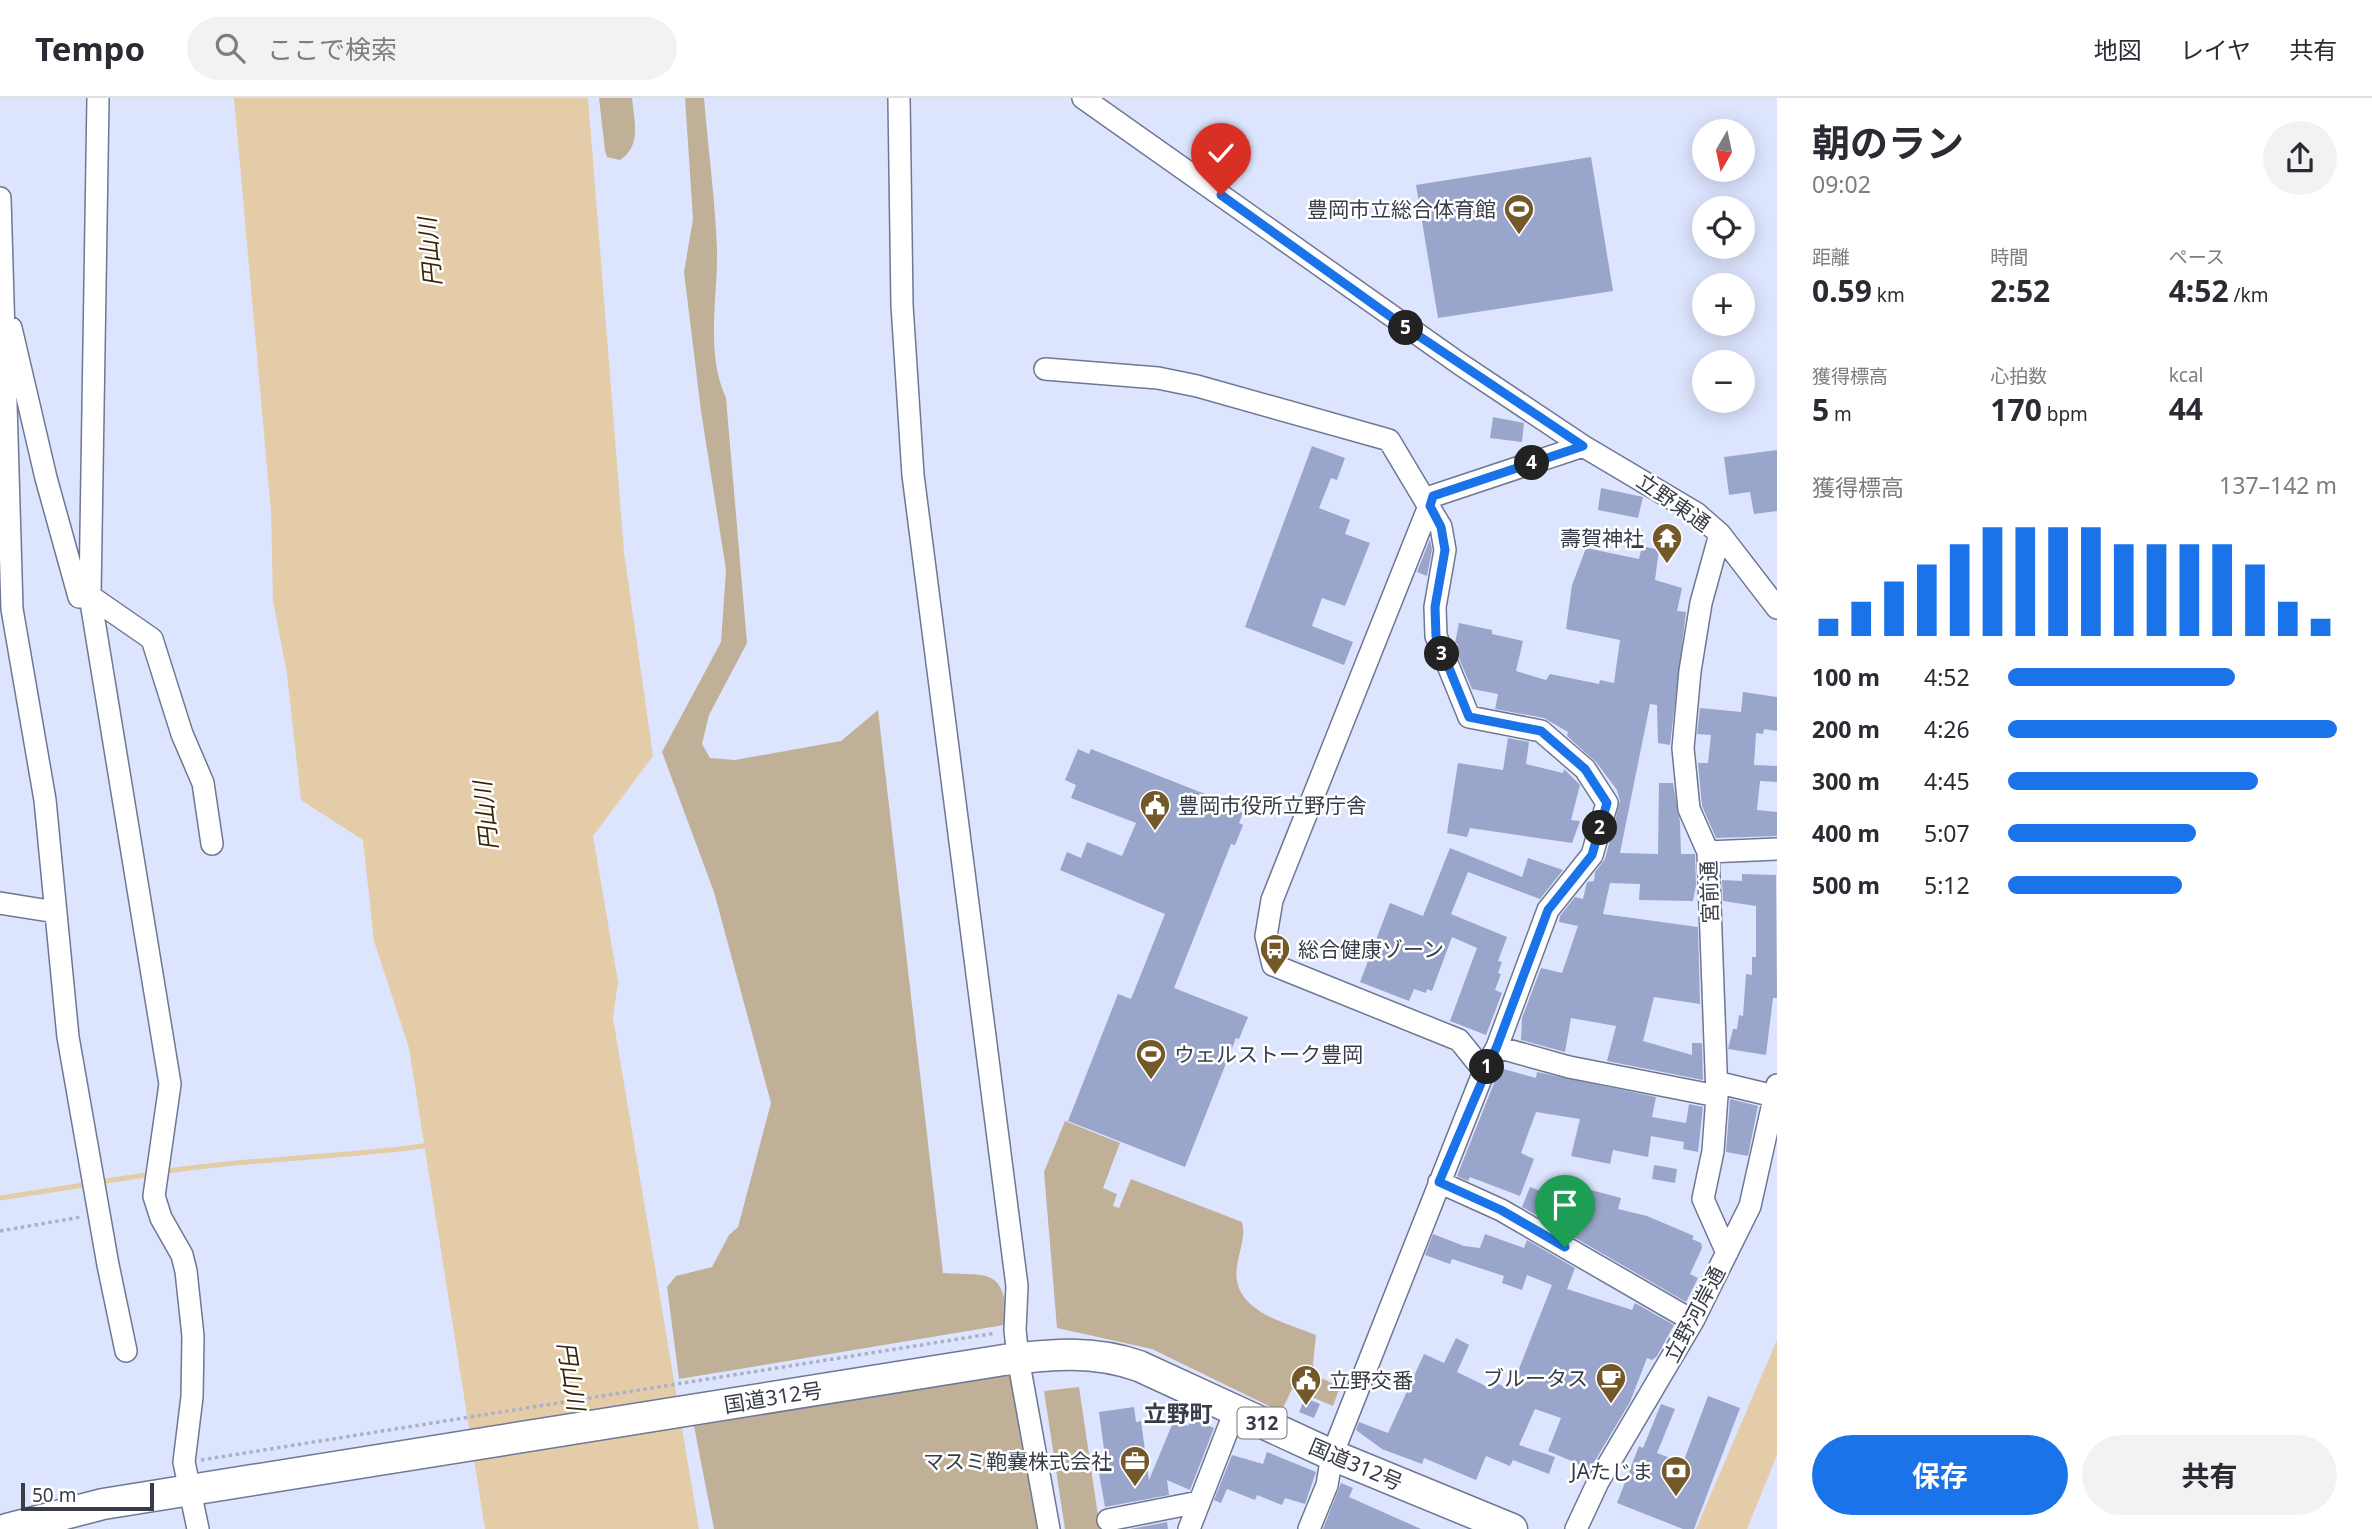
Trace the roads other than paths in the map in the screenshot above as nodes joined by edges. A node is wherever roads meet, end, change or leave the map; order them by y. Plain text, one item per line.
1 (98, 98) edge
2 (900, 98) edge
3 (1083, 98) edge
4 (0, 198) edge
5 (1, 292) edge
6 (1045, 369) dead end
7 (1583, 446) junction
8 (1430, 506) junction
9 (1720, 534) junction
10 (90, 596) junction
11 (6, 608) edge
12 (1777, 608) edge
13 (212, 844) dead end
14 (1777, 849) edge
15 (1708, 852) junction
16 (0, 903) edge
17 (56, 912) junction
18 (1497, 1046) junction
19 (1484, 1071) junction
20 (1776, 1090) edge
21 (1717, 1096) junction
22 (1439, 1182) junction
23 (1727, 1253) junction
24 (1693, 1321) junction
25 (1010, 1350) junction
26 (127, 1351) dead end
27 (1235, 1410) junction
28 (1332, 1455) junction
29 (196, 1479) junction
30 (1199, 1502) junction
31 (1108, 1520) dead end
32 (7, 1529) edge
33 (198, 1529) edge
34 (1049, 1529) edge
35 (1189, 1529) edge
36 (1309, 1529) edge
37 (1512, 1529) edge
38 (1576, 1529) edge

1 - 10 street
2 - 25 street
3 - 7 street, 立野東通
4 - 5 street
5 - 10 street
5 - 11 street
6 - 8 street
7 - 8 street
7 - 9 street, 立野東通
8 - 18 street
8 - 19 street
9 - 12 street, 立野東通
9 - 15 street, 宮前通
10 - 13 street
10 - 29 street
11 - 17 street
14 - 15 street
15 - 21 street, 宮前通
16 - 17 street
17 - 26 street
18 - 19 street
18 - 21 street
19 - 22 street
20 - 21 street
20 - 23 street, 立野河岸通
21 - 23 street, 宮前通
22 - 24 street
22 - 28 street
23 - 24 street, 立野河岸通
24 - 38 street, 立野河岸通
25 - 27 highway, 国道312号 / 312
25 - 29 highway, 国道312号 / 312
25 - 34 street
27 - 28 highway, 国道312号 / 312
27 - 30 street
28 - 36 street
28 - 37 highway, 国道312号 / 312
29 - 32 highway, 国道312号 / 312
29 - 33 street
30 - 31 street
30 - 35 street

